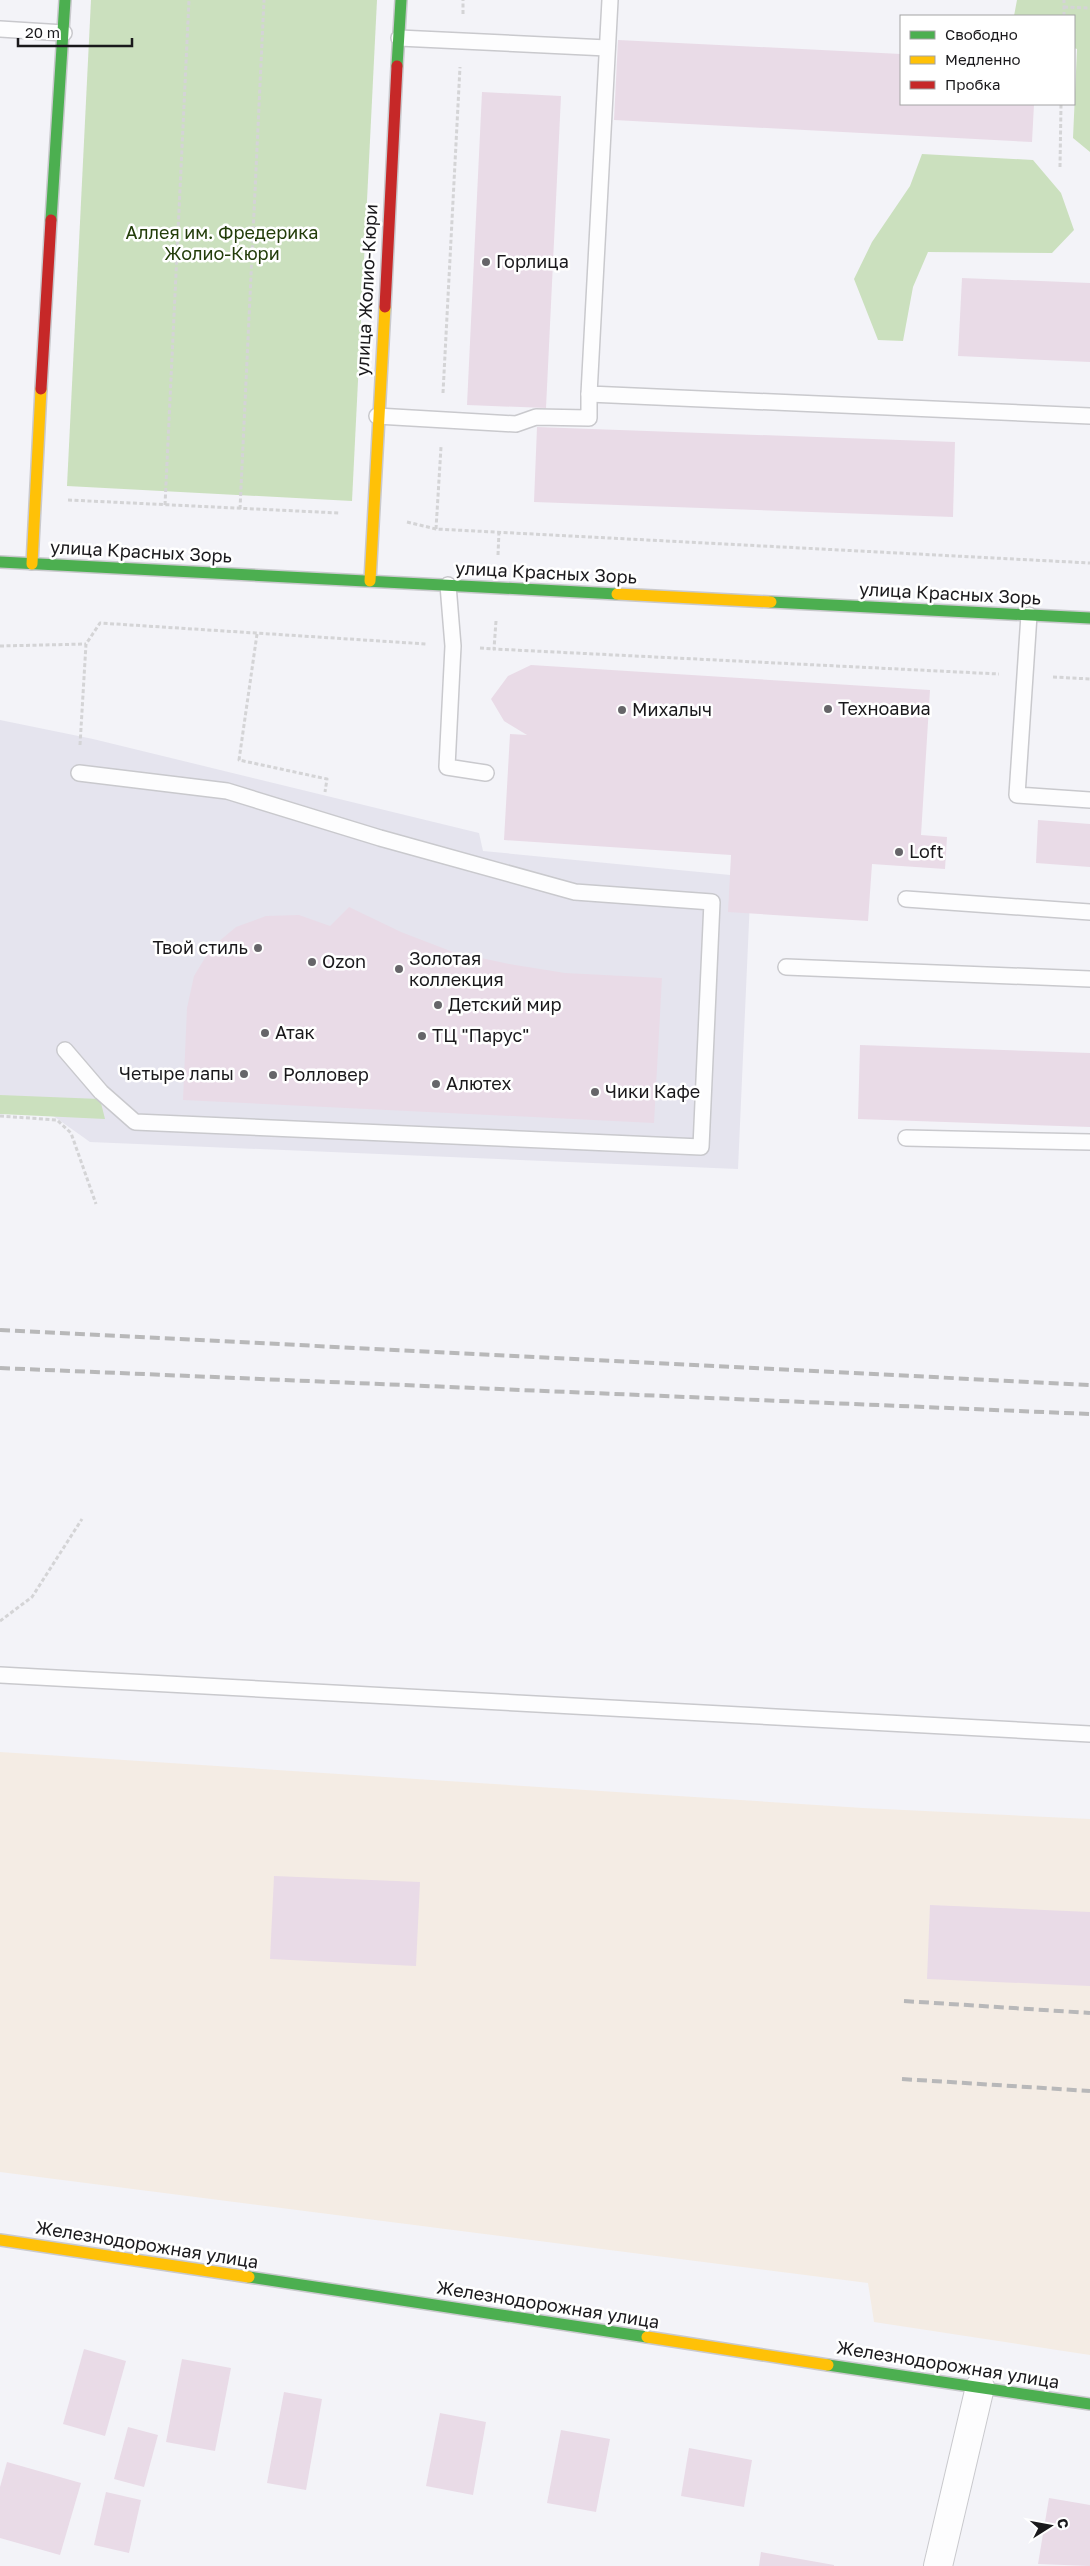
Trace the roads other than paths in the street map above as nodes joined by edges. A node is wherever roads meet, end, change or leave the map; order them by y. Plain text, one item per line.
1 (66, 0) edge
2 (401, 0) edge
3 (610, 0) edge
4 (0, 29) edge
5 (64, 33) junction
6 (399, 38) junction
7 (608, 48) junction
8 (590, 394) junction
9 (377, 416) junction
10 (1090, 416) edge
11 (0, 562) edge
12 (32, 564) junction
13 (370, 582) junction
14 (448, 586) junction
15 (1029, 615) junction
16 (1090, 618) edge
17 (79, 773) road end
18 (486, 773) dead end
19 (1090, 800) edge
20 (906, 899) dead end
21 (1090, 912) edge
22 (786, 967) dead end
23 (1090, 979) edge
24 (65, 1050) dead end
25 (906, 1138) dead end
26 (1090, 1142) edge
27 (0, 1675) edge
28 (1090, 1734) edge
29 (0, 2240) edge
30 (980, 2387) junction
31 (1090, 2404) edge
32 (938, 2566) edge

1 - 5 street
2 - 6 street, улица Жолио-Кюри
3 - 7 lane
4 - 5 lane
5 - 12 street
6 - 7 lane
6 - 9 street, улица Жолио-Кюри
7 - 8 lane
8 - 9 lane
8 - 10 lane
9 - 13 street, улица Жолио-Кюри
11 - 12 street, улица Красных Зорь
12 - 13 street, улица Красных Зорь
13 - 14 street, улица Красных Зорь
14 - 15 street, улица Красных Зорь
14 - 18 lane
15 - 16 street, улица Красных Зорь
15 - 19 lane
17 - 24 lane
20 - 21 lane
22 - 23 lane
25 - 26 lane
27 - 28 lane
29 - 30 street, Железнодорожная улица
30 - 31 street, Железнодорожная улица
30 - 32 street

